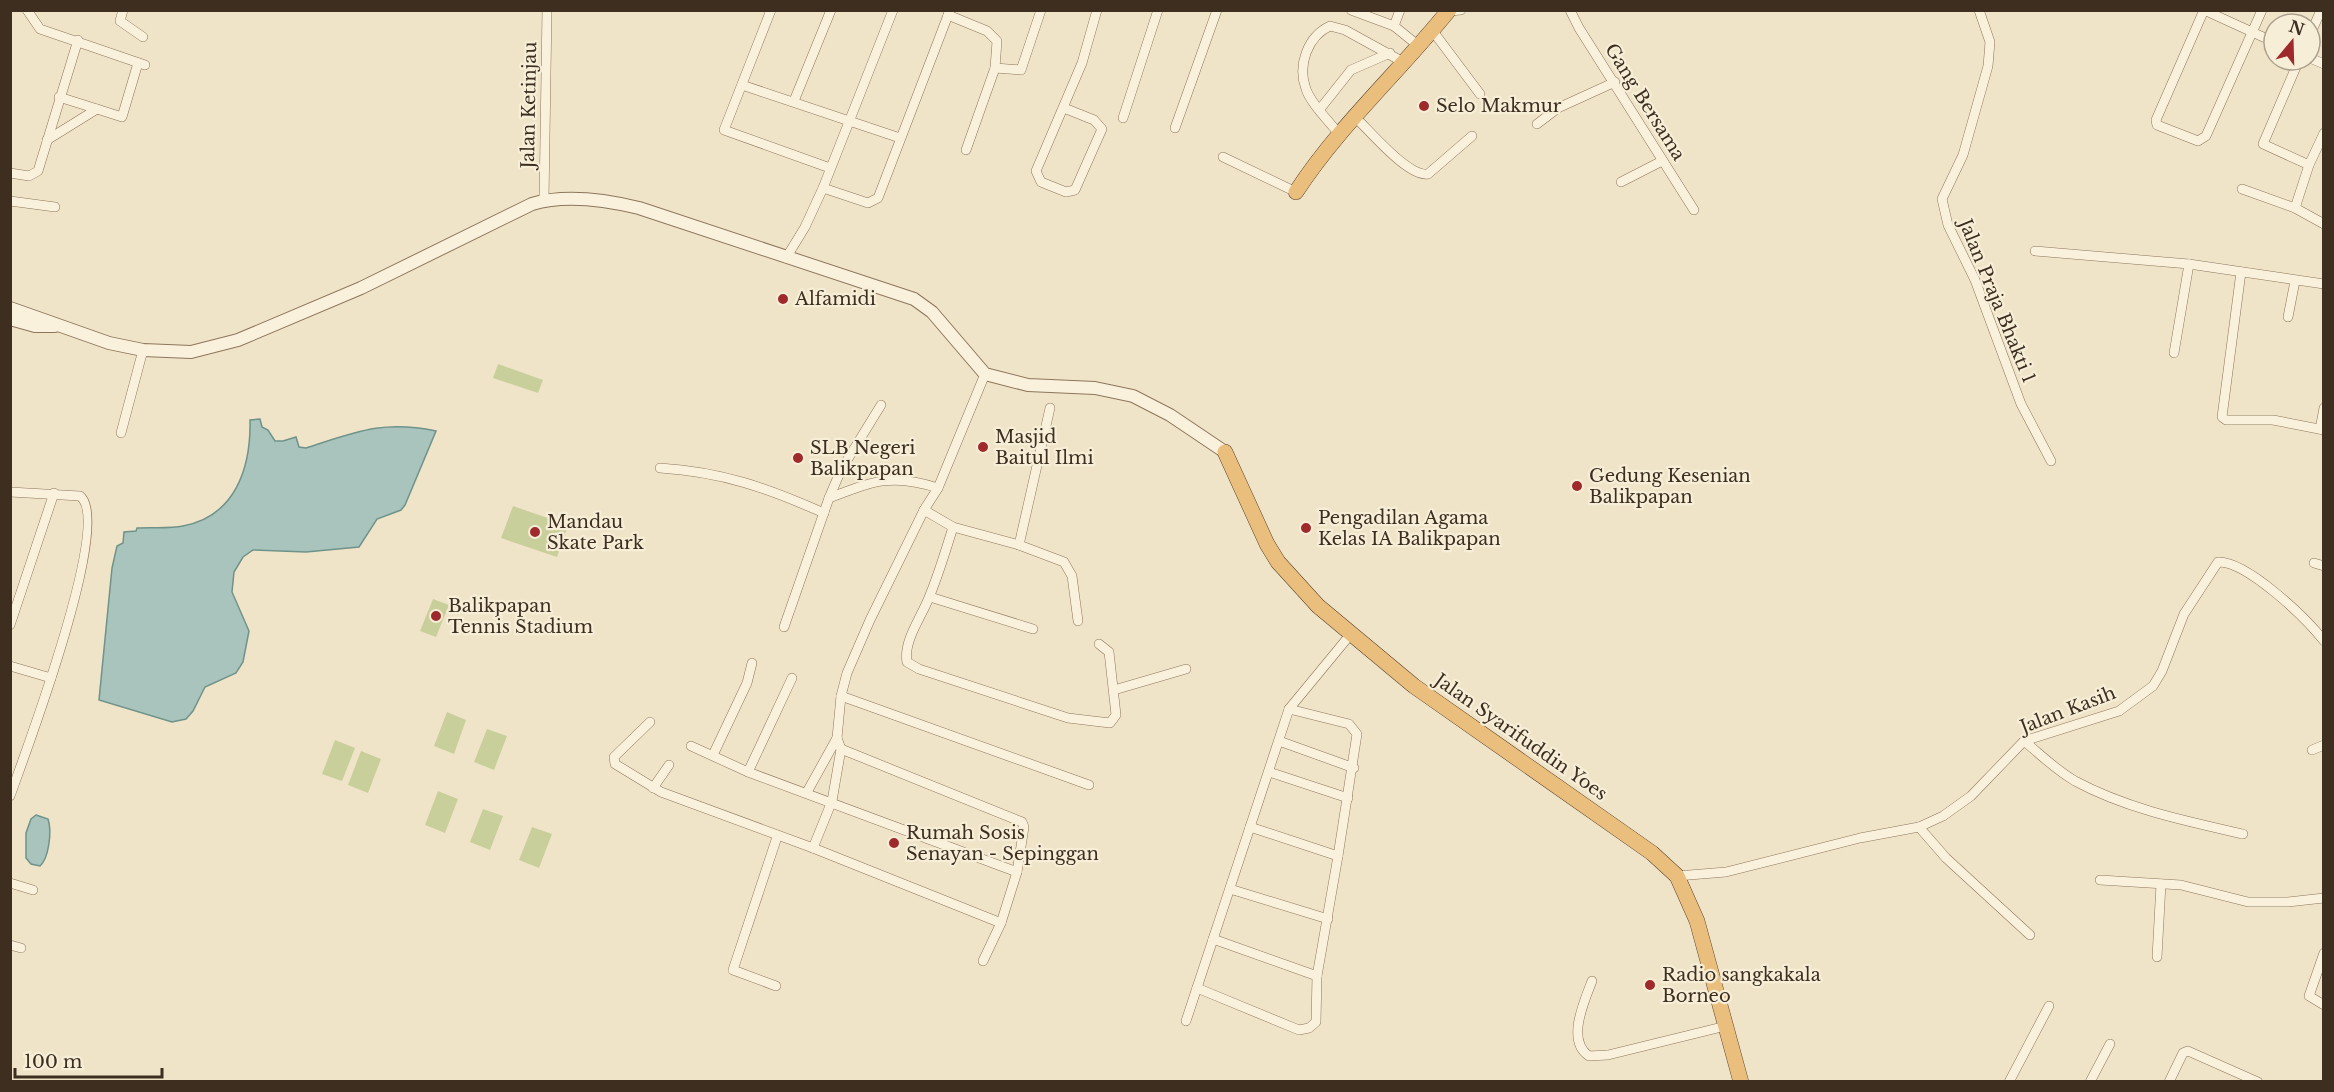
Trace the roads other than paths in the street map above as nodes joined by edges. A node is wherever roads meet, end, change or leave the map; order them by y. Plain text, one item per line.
1 (27, 10) edge
2 (123, 10) edge
3 (547, 10) edge
4 (771, 10) edge
5 (831, 10) edge
6 (894, 10) edge
7 (1041, 10) edge
8 (1097, 10) edge
9 (1158, 10) edge
10 (1217, 10) edge
11 (1351, 10) edge
12 (1400, 10) edge
13 (1461, 10) edge
14 (1570, 10) edge
15 (1979, 10) edge
16 (2204, 10) edge
17 (2262, 10) edge
18 (1449, 11) edge
19 (949, 13) edge
20 (1394, 26) junction
21 (1432, 30) junction
22 (2252, 32) junction
23 (143, 37) dead end
24 (2262, 37) edge
25 (78, 40) junction
26 (1420, 47) junction
27 (1390, 53) junction
28 (1405, 63) junction
29 (995, 68) junction
30 (2294, 72) edge
31 (1615, 82) junction
32 (742, 85) junction
33 (1480, 94) dead end
34 (59, 97) junction
35 (794, 101) junction
36 (1064, 108) junction
37 (1320, 109) junction
38 (97, 110) junction
39 (1355, 117) junction
40 (1123, 118) dead end
41 (849, 119) junction
42 (1537, 124) dead end
43 (1175, 128) dead end
44 (1339, 134) junction
45 (2324, 134) edge
46 (1472, 136) dead end
47 (900, 138) junction
48 (47, 140) junction
49 (966, 150) dead end
50 (1223, 157) dead end
51 (1662, 161) junction
52 (2309, 165) junction
53 (830, 168) junction
54 (11, 176) edge
55 (1621, 182) dead end
56 (823, 188) junction
57 (2242, 189) dead end
58 (1296, 192) joint
59 (10, 201) edge
60 (544, 201) junction
61 (55, 207) dead end
62 (2295, 208) junction
63 (1694, 210) dead end
64 (2324, 224) edge
65 (2035, 251) dead end
66 (786, 258) junction
67 (2189, 264) junction
68 (2241, 272) junction
69 (2295, 281) junction
70 (2324, 284) edge
71 (10, 308) edge
72 (2288, 317) dead end
73 (10, 319) edge
74 (57, 326) junction
75 (143, 351) junction
76 (2174, 353) dead end
77 (985, 374) junction
78 (881, 405) dead end
79 (1050, 408) dead end
80 (2324, 408) edge
81 (2322, 429) edge
82 (121, 433) dead end
83 (1225, 452) joint
84 (2051, 462) dead end
85 (660, 468) dead end
86 (938, 488) junction
87 (10, 492) edge
88 (54, 493) junction
89 (829, 498) junction
90 (924, 510) junction
91 (824, 513) junction
92 (953, 527) junction
93 (1019, 545) junction
94 (930, 597) junction
95 (1078, 621) dead end
96 (10, 625) edge
97 (784, 627) dead end
98 (1033, 629) dead end
99 (1350, 635) junction
100 (2324, 641) edge
101 (1099, 644) dead end
102 (752, 663) dead end
103 (10, 666) edge
104 (1186, 669) dead end
105 (51, 678) junction
106 (792, 678) dead end
107 (1114, 690) junction
108 (841, 696) junction
109 (1288, 709) junction
110 (650, 722) dead end
111 (837, 738) junction
112 (1279, 741) junction
113 (2025, 741) junction
114 (2324, 745) edge
115 (691, 746) dead end
116 (842, 749) junction
117 (2312, 750) dead end
118 (712, 755) junction
119 (669, 765) dead end
120 (1354, 768) junction
121 (1269, 771) junction
122 (748, 772) junction
123 (1089, 785) dead end
124 (652, 788) junction
125 (807, 792) junction
126 (10, 795) edge
127 (1348, 798) junction
128 (832, 801) junction
129 (1251, 827) junction
130 (1919, 827) junction
131 (2242, 834) dead end
132 (777, 837) junction
133 (813, 848) junction
134 (1338, 856) junction
135 (1017, 872) junction
136 (1677, 876) junction
137 (2100, 880) dead end
138 (10, 883) edge
139 (2161, 884) junction
140 (1230, 889) junction
141 (33, 890) dead end
142 (2324, 897) edge
143 (1328, 919) junction
144 (1001, 923) junction
145 (2030, 935) dead end
146 (1214, 939) junction
147 (10, 945) edge
148 (21, 948) dead end
149 (2324, 953) edge
150 (2157, 957) dead end
151 (982, 961) dead end
152 (1317, 976) junction
153 (1592, 981) dead end
154 (776, 986) dead end
155 (1197, 988) junction
156 (2324, 1005) edge
157 (2049, 1006) dead end
158 (1186, 1022) dead end
159 (1726, 1026) junction
160 (2110, 1044) dead end
161 (2252, 1080) edge
162 (1741, 1082) edge
163 (2009, 1082) edge
164 (2090, 1082) edge
165 (2169, 1082) edge

1 - 25 street
2 - 23 street
3 - 60 street, Jalan Ketinjau
4 - 32 street
5 - 35 street
6 - 41 street
7 - 29 street
8 - 36 street
9 - 40 street
10 - 43 street
11 - 20 street
12 - 20 street
13 - 18 street
14 - 31 street, Gang Bersama
15 - 84 street, Jalan Praja Bhakti 1
16 - 22 street
16 - 22 street
17 - 22 street
18 - 21 highway
19 - 29 street
19 - 47 street
20 - 26 street
21 - 26 highway
21 - 33 street
22 - 24 street
25 - 34 street
25 - 38 street
26 - 28 highway
27 - 28 street
27 - 37 street
27 - 37 street
28 - 39 highway
29 - 49 street
30 - 52 street
31 - 42 street
31 - 51 street, Gang Bersama
32 - 35 street
32 - 53 street
34 - 38 street
34 - 48 street
35 - 41 street
36 - 36 street
37 - 44 street
38 - 48 street
39 - 44 highway
39 - 46 street
41 - 47 street
41 - 53 street
44 - 58 highway
45 - 52 street
47 - 56 street
48 - 54 street
50 - 58 street
51 - 55 street
51 - 63 street, Gang Bersama
52 - 62 street
53 - 56 street
56 - 66 street
57 - 62 street
59 - 61 street
60 - 66 street
60 - 75 street
62 - 64 street
65 - 67 street
66 - 77 street
67 - 68 street
67 - 76 street
68 - 69 street
68 - 81 street
69 - 70 street
69 - 72 street
71 - 74 street
73 - 74 street
74 - 75 street
75 - 82 street
77 - 83 street
77 - 86 street
78 - 89 street
79 - 93 street
80 - 81 street
83 - 99 highway, Jalan Syarifuddin Yoes
85 - 91 street
86 - 89 street
86 - 90 street
87 - 88 street
88 - 96 street
88 - 105 street
89 - 91 street
90 - 92 street
90 - 108 street
91 - 97 street
92 - 93 street
92 - 94 street
93 - 95 street
94 - 98 street
94 - 107 street
99 - 109 street
99 - 136 highway, Jalan Syarifuddin Yoes
100 - 113 street, Jalan Kasih
101 - 107 street
102 - 118 street
103 - 105 street
104 - 107 street
105 - 126 street
106 - 122 street
108 - 111 street
108 - 123 street
109 - 112 street
109 - 120 street
110 - 124 street
111 - 116 street
111 - 125 street
112 - 120 street
112 - 121 street
113 - 130 street, Jalan Kasih
113 - 131 street
114 - 117 street
115 - 118 street
116 - 128 street
116 - 135 street
118 - 122 street
119 - 124 street
120 - 127 street
121 - 127 street
121 - 129 street
122 - 125 street
124 - 132 street
125 - 128 street
127 - 134 street
128 - 133 street
128 - 135 street
129 - 134 street
129 - 140 street
130 - 136 street, Jalan Kasih
130 - 145 street
132 - 133 street
132 - 154 street
133 - 144 street
134 - 143 street
135 - 144 street
136 - 159 highway, Jalan Syarifuddin Yoes
137 - 139 street
138 - 141 street
139 - 142 street
139 - 150 street
140 - 143 street
140 - 146 street
143 - 152 street
144 - 151 street
146 - 152 street
146 - 155 street
147 - 148 street
149 - 156 street
152 - 155 street
153 - 159 street
155 - 158 street
157 - 163 street
159 - 162 highway, Jalan Syarifuddin Yoes
160 - 164 street
161 - 165 street

